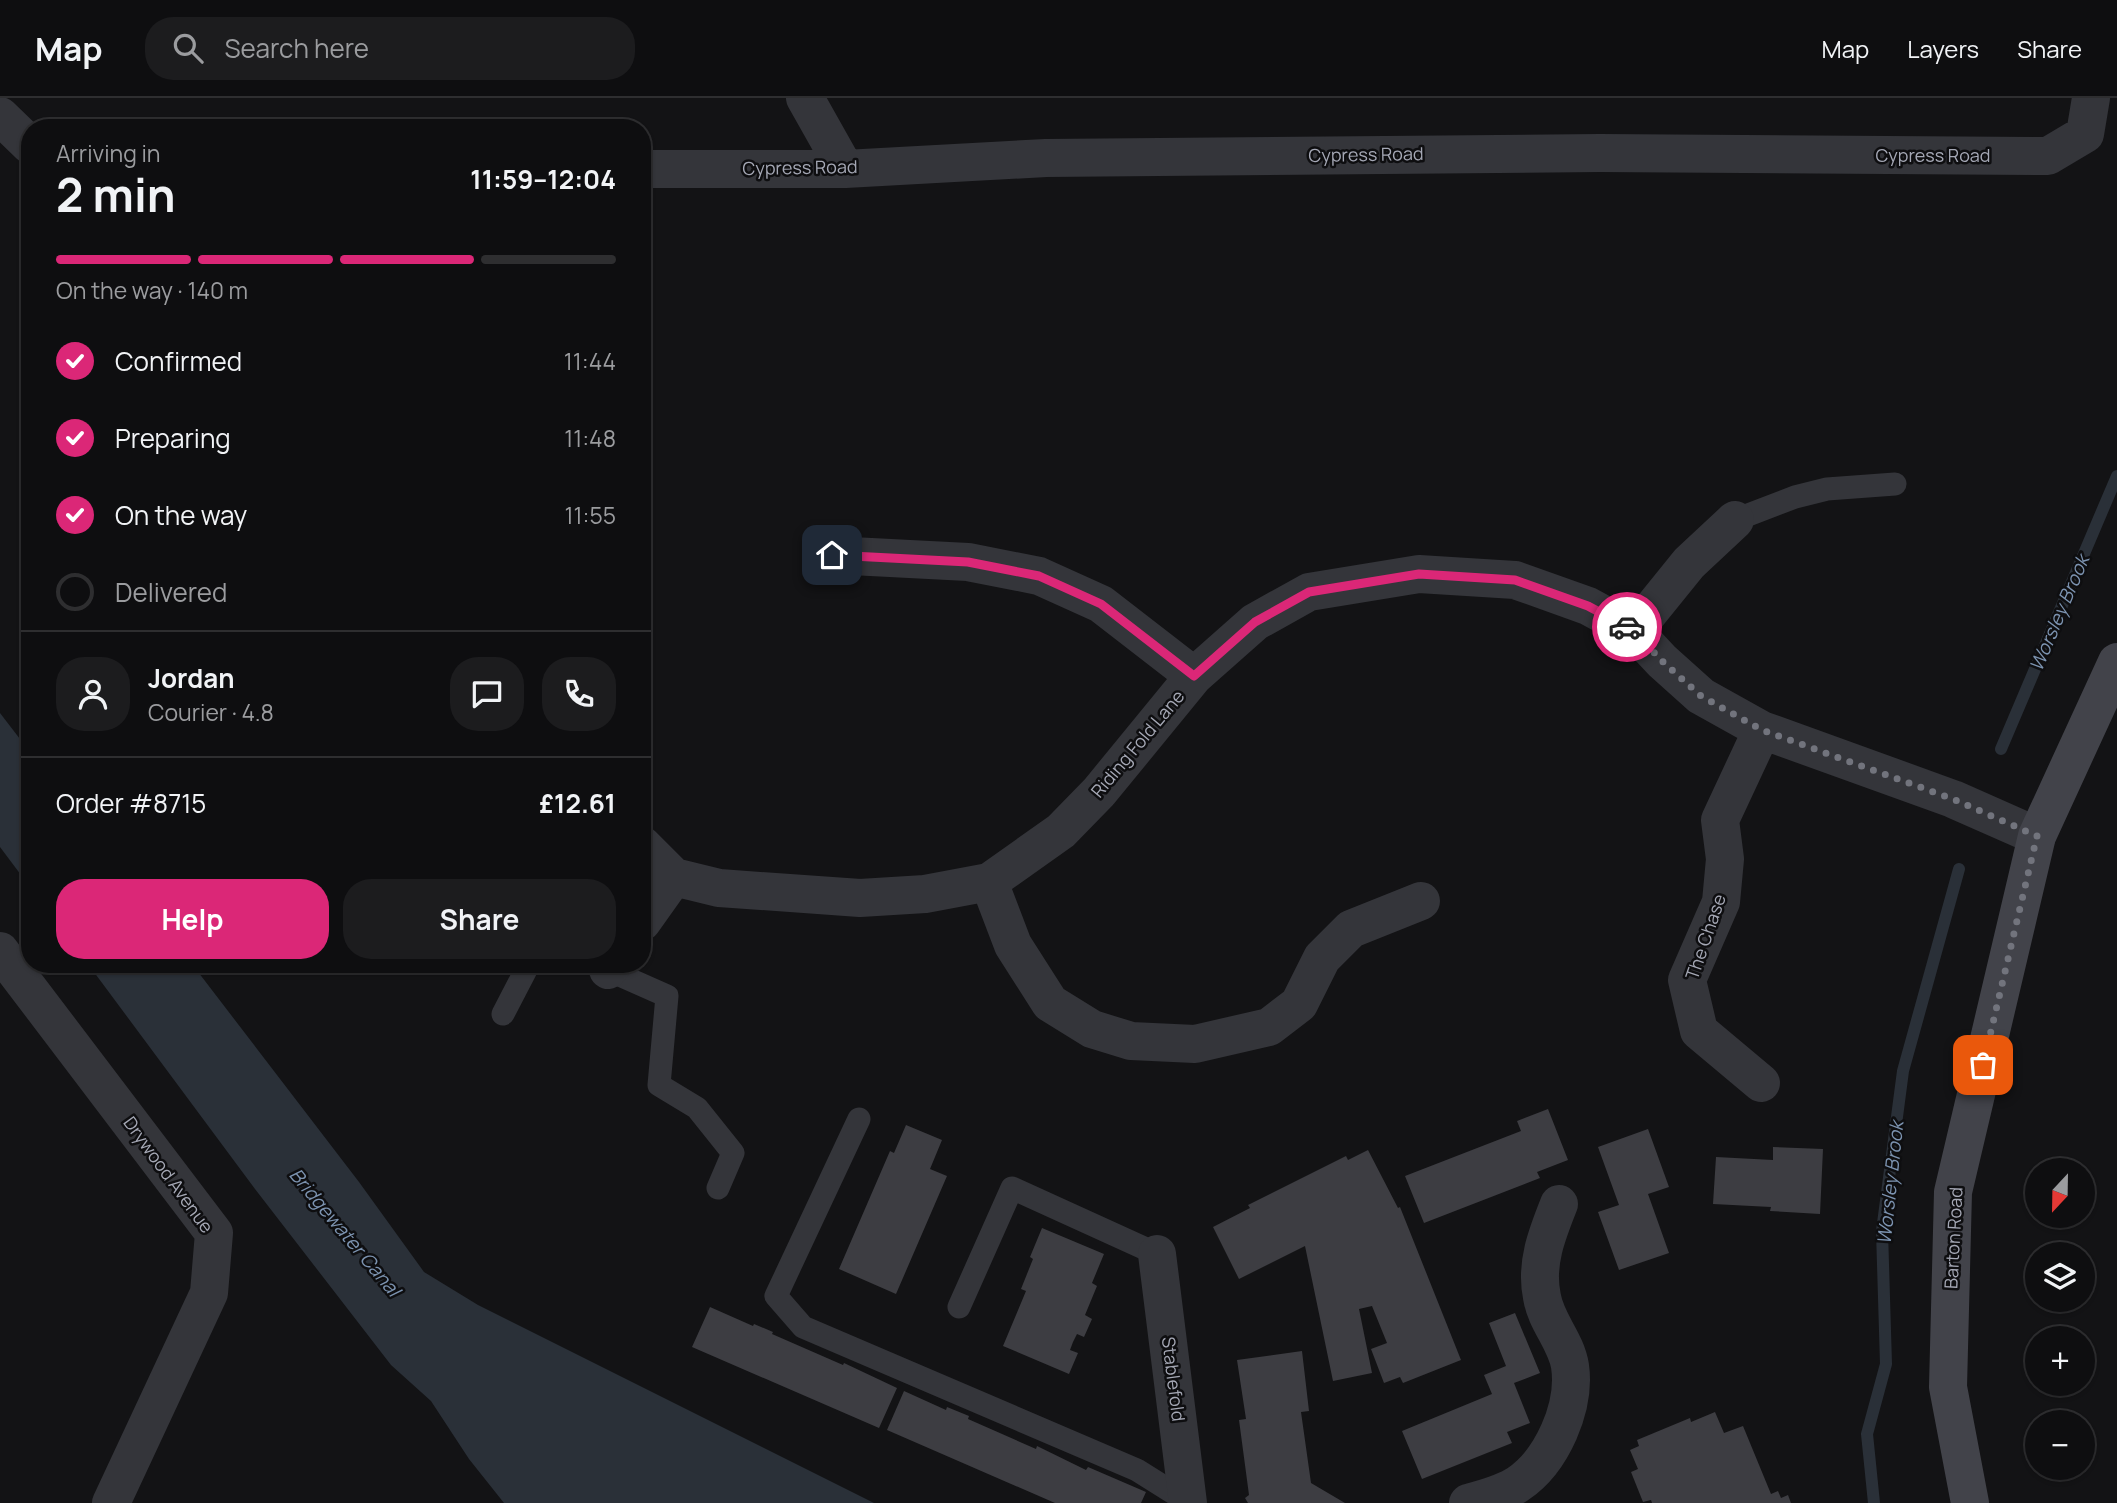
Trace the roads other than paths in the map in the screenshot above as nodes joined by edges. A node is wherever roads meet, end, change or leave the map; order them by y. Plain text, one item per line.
1 (805, 98) edge
2 (2088, 116) edge
3 (0, 117) edge
4 (21, 137) edge
5 (651, 169) edge
6 (845, 169) junction
7 (1895, 484) dead end
8 (1735, 520) joint
9 (832, 555) dead end
10 (1634, 631) junction
11 (2117, 662) edge
12 (1194, 676) junction
13 (1762, 730) junction
14 (2037, 836) junction
15 (651, 854) edge
16 (674, 877) junction
17 (989, 882) junction
18 (1421, 901) dead end
19 (651, 909) edge
20 (0, 951) edge
21 (524, 973) edge
22 (619, 973) edge
23 (503, 1014) dead end
24 (1761, 1083) dead end
25 (859, 1119) dead end
26 (718, 1188) dead end
27 (1559, 1204) dead end
28 (1157, 1254) joint
29 (959, 1307) dead end
30 (1188, 1502) edge
31 (111, 1503) edge
32 (1468, 1503) edge
33 (1970, 1503) edge

1 - 6 street
2 - 6 street, Cypress Road
3 - 4 street
5 - 6 street, Cypress Road
7 - 8 lane
8 - 10 street
9 - 12 street
10 - 12 street, Riding Fold Lane
10 - 13 street, Riding Fold Lane
11 - 14 main road, Barton Road
12 - 17 street, Riding Fold Lane
13 - 14 street, Riding Fold Lane
13 - 24 street, The Chase
14 - 33 main road, Barton Road
15 - 16 street
16 - 17 street, Riding Fold Lane
16 - 19 street
17 - 18 street
20 - 31 street, Drywood Avenue
21 - 23 lane
22 - 26 lane
25 - 30 lane
27 - 32 street
28 - 29 lane
28 - 30 street, Stablefold

